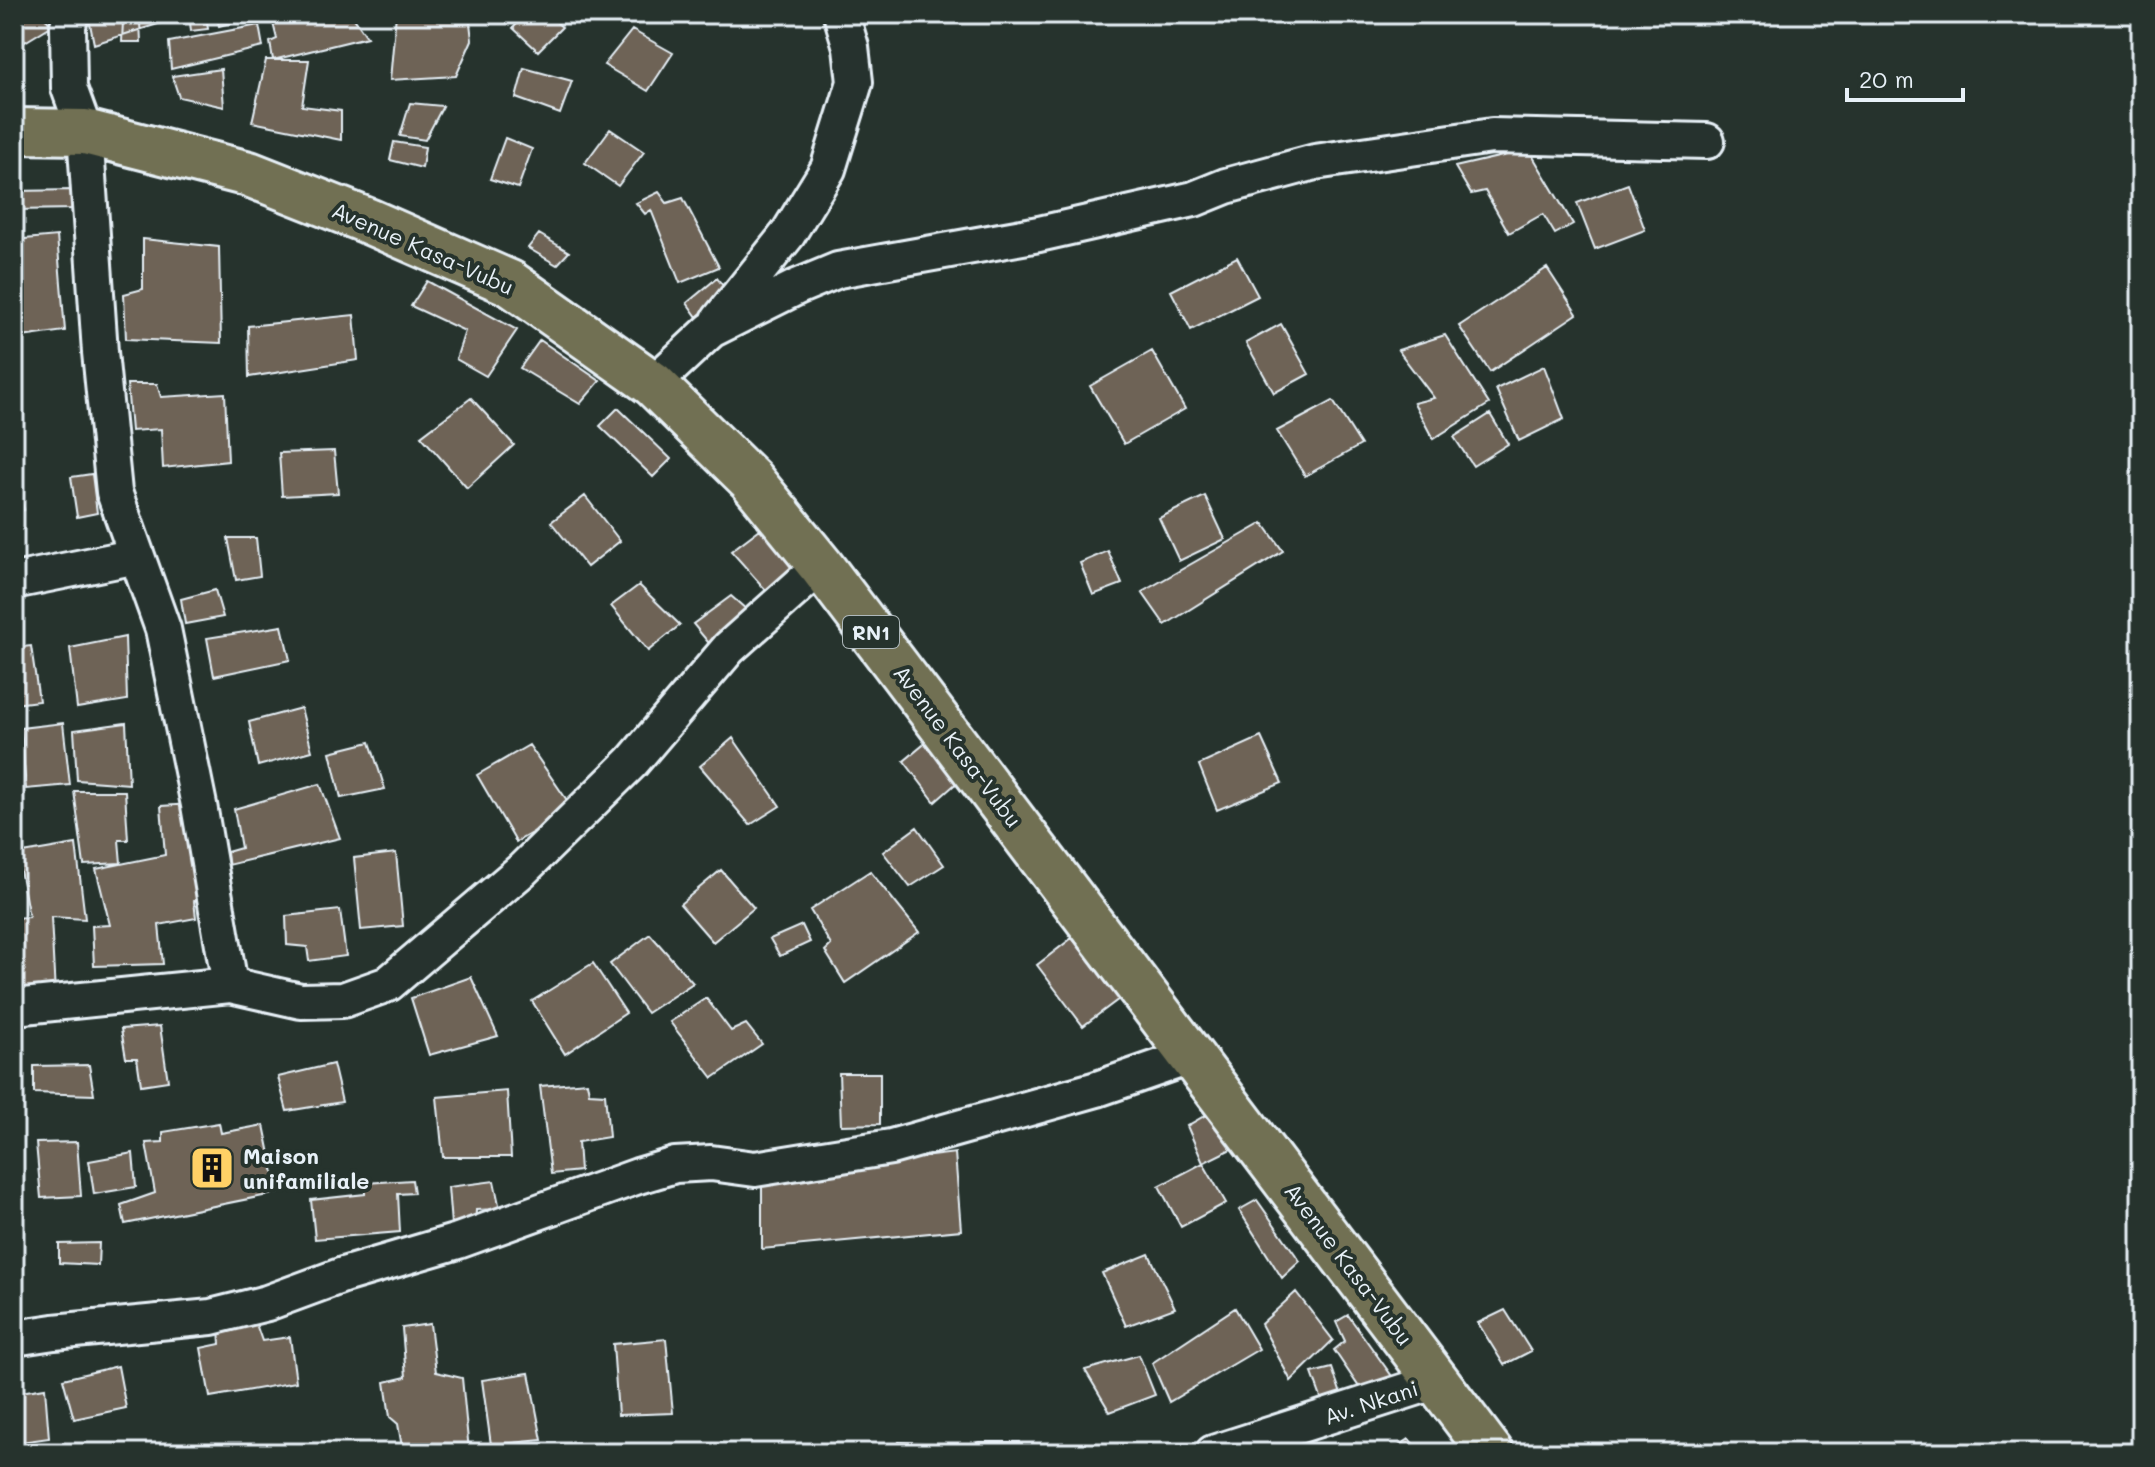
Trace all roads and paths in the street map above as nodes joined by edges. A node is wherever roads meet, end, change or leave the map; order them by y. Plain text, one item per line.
1 (71, 14) edge
2 (841, 14) edge
3 (14, 131) edge
4 (85, 132) junction
5 (1707, 141) dead end
6 (711, 330) junction
7 (653, 384) junction
8 (137, 556) junction
9 (821, 566) junction
10 (14, 581) edge
11 (230, 985) junction
12 (14, 1007) edge
13 (1192, 1056) junction
14 (14, 1338) edge
15 (1437, 1381) junction
16 (1213, 1453) edge
17 (1491, 1453) edge

1 - 4 street
2 - 6 street
3 - 4 highway, Avenue Kasa-Vubu / RN1
4 - 7 highway, Avenue Kasa-Vubu / RN1
4 - 8 street
5 - 6 street
6 - 7 street
7 - 9 highway, Avenue Kasa-Vubu / RN1
8 - 10 street
8 - 11 street
9 - 11 street
9 - 13 highway, Avenue Kasa-Vubu / RN1
11 - 12 street
13 - 14 street
13 - 15 highway, Avenue Kasa-Vubu / RN1
15 - 16 street, Av. Nkani
15 - 17 highway, Avenue Kasa-Vubu / RN1

